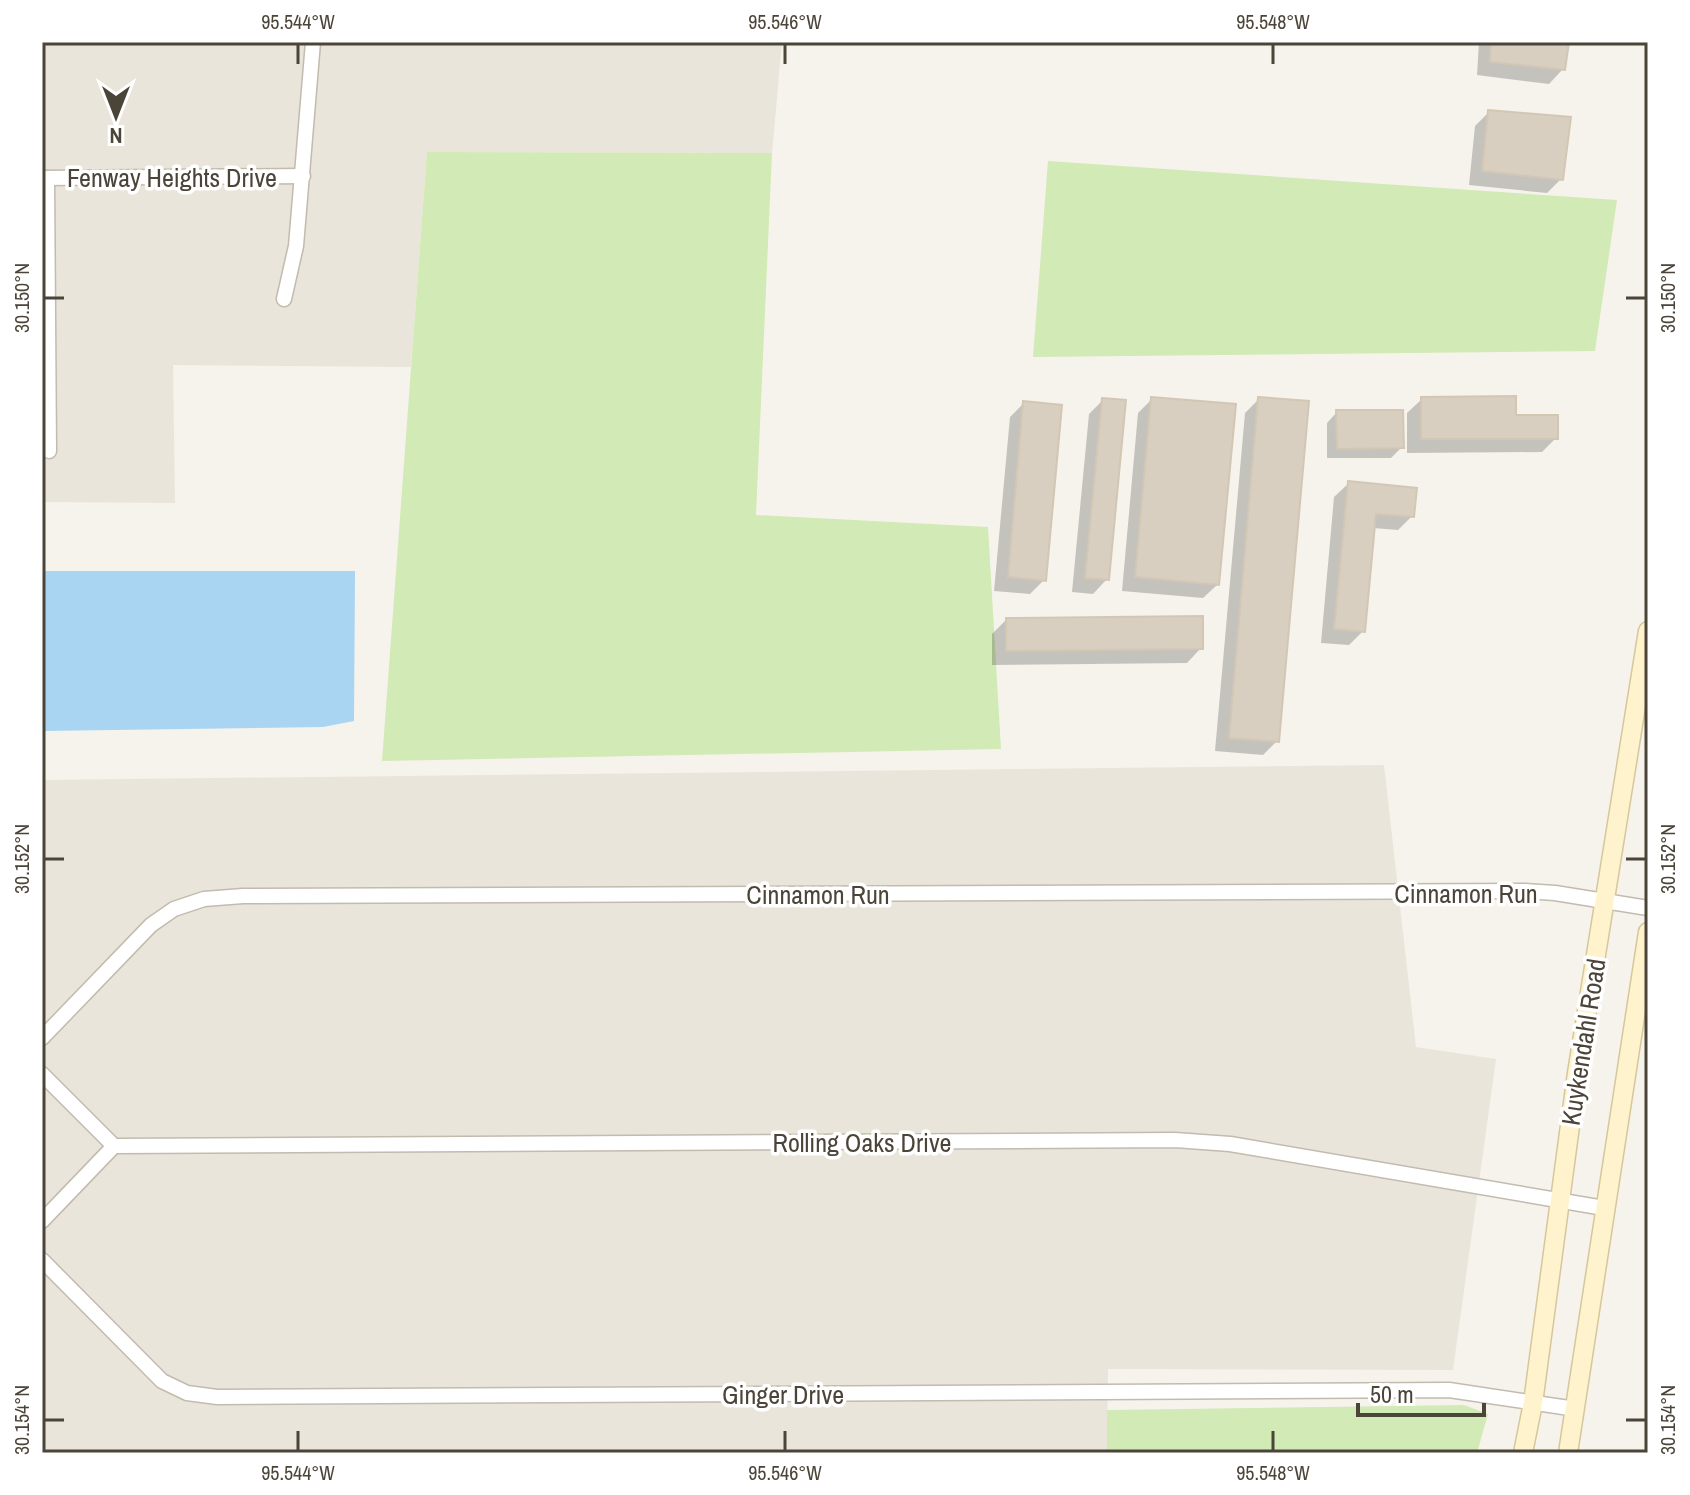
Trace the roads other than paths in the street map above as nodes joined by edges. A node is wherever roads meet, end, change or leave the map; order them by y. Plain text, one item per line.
1 (313, 42) edge
2 (303, 176) junction
3 (44, 178) edge
4 (284, 299) dead end
5 (49, 451) dead end
6 (1648, 631) edge
7 (1605, 902) junction
8 (1648, 908) edge
9 (1648, 932) edge
10 (42, 1038) edge
11 (42, 1074) edge
12 (114, 1146) junction
13 (1559, 1201) junction
14 (1604, 1208) junction
15 (42, 1221) edge
16 (42, 1260) edge
17 (1533, 1403) junction
18 (1576, 1409) junction
19 (1523, 1453) edge
20 (1568, 1453) edge

1 - 2 street
2 - 3 street, Fenway Heights Drive
2 - 4 street
3 - 5 street
6 - 7 main road, Kuykendahl Road
7 - 8 street, Cinnamon Run
7 - 10 street, Cinnamon Run
7 - 13 main road, Kuykendahl Road
9 - 14 main road, Kuykendahl Road
11 - 12 street
12 - 13 street, Rolling Oaks Drive
12 - 15 street
13 - 14 street, Rolling Oaks Drive
13 - 17 main road, Kuykendahl Road
14 - 18 main road, Kuykendahl Road
16 - 17 street, Ginger Drive
17 - 18 street, Ginger Drive
17 - 19 main road, Kuykendahl Road
18 - 20 main road, Kuykendahl Road

